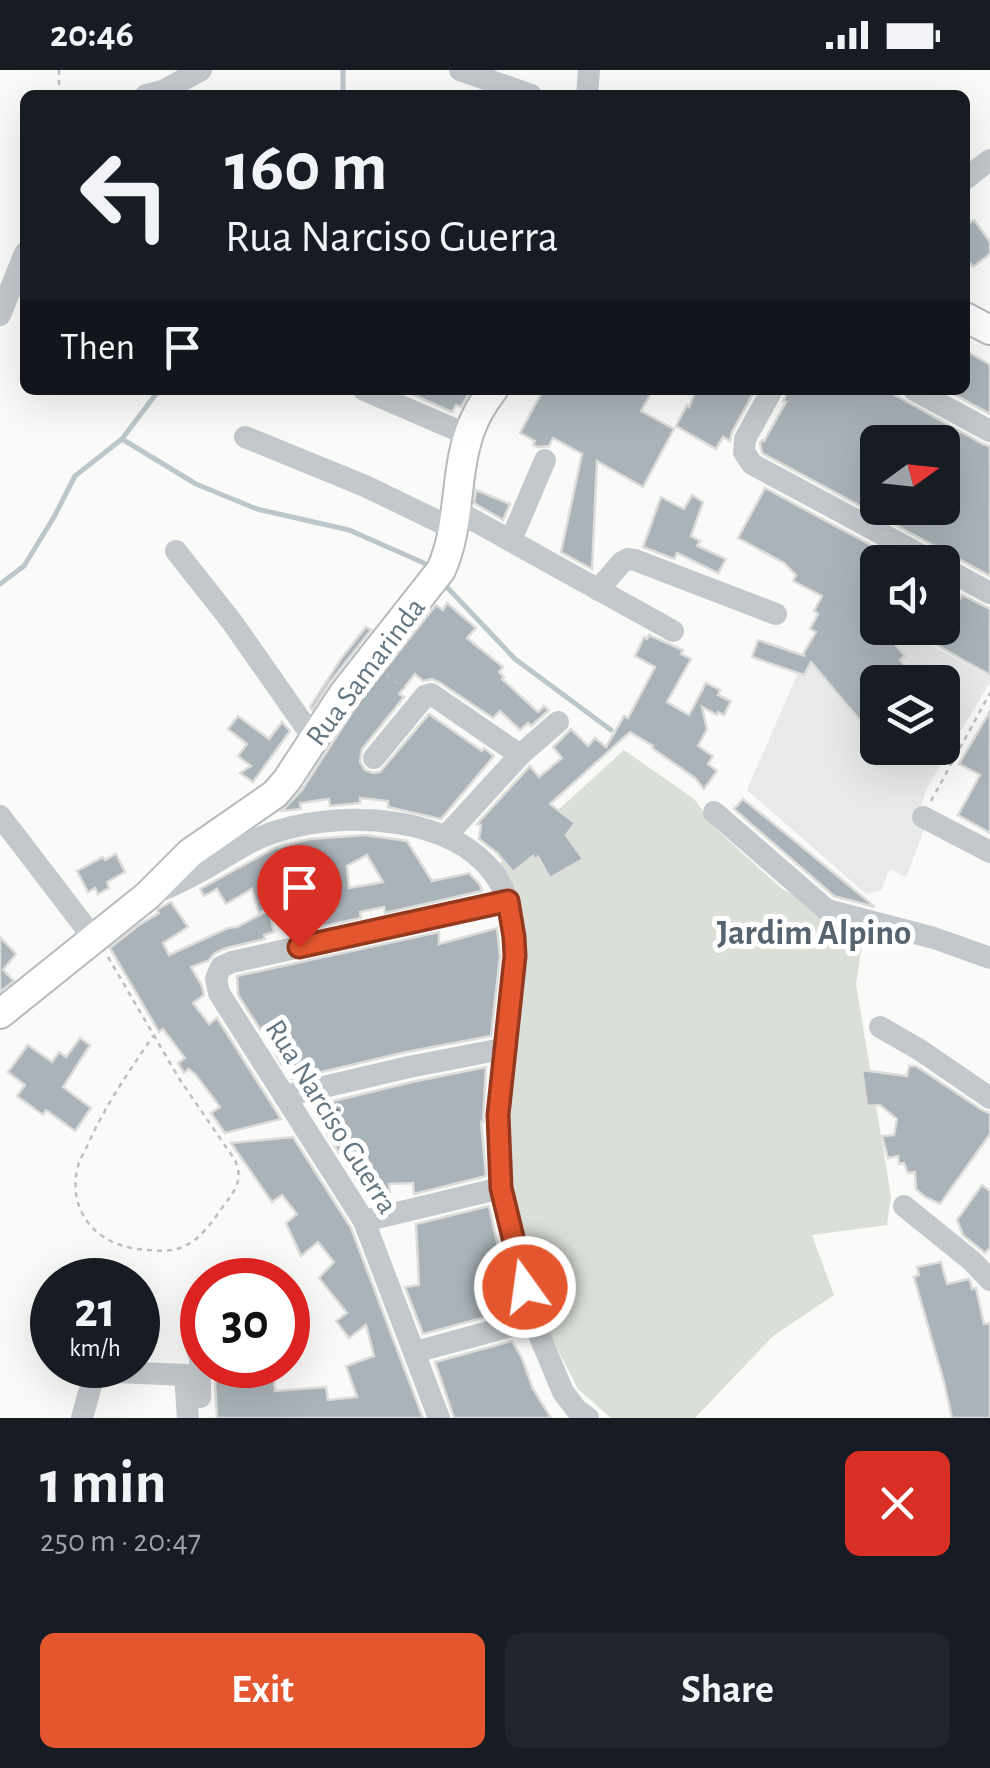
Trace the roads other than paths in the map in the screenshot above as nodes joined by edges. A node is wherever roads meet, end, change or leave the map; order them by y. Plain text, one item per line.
1 (200, 70) edge
2 (460, 70) edge
3 (163, 90) edge
4 (517, 90) edge
5 (990, 160) edge
6 (970, 175) edge
7 (20, 266) edge
8 (0, 316) edge
9 (376, 395) edge
10 (489, 395) edge
11 (769, 395) edge
12 (923, 395) edge
13 (990, 431) edge
14 (468, 434) junction
15 (245, 437) dead end
16 (545, 460) dead end
17 (454, 530) junction
18 (510, 540) junction
19 (902, 545) edge
20 (176, 551) dead end
21 (960, 577) edge
22 (598, 590) junction
23 (990, 593) edge
24 (776, 614) dead end
25 (673, 631) dead end
26 (558, 722) dead end
27 (314, 739) junction
28 (520, 755) junction
29 (374, 758) dead end
30 (714, 812) dead end
31 (0, 816) edge
32 (923, 817) road end
33 (446, 836) junction
34 (990, 852) edge
35 (147, 896) junction
36 (508, 901) junction
37 (96, 940) junction
38 (990, 958) edge
39 (0, 1014) edge
40 (880, 1027) dead end
41 (507, 1048) junction
42 (285, 1096) junction
43 (990, 1098) edge
44 (501, 1188) junction
45 (904, 1206) dead end
46 (364, 1221) junction
47 (990, 1280) edge
48 (534, 1320) junction
49 (415, 1352) junction
50 (201, 1388) edge
51 (82, 1418) edge
52 (188, 1418) edge
53 (202, 1418) edge
54 (439, 1418) edge
55 (588, 1418) edge

1 - 3 street
2 - 4 street
5 - 6 street
7 - 8 street
9 - 14 street
10 - 14 main road, Rua Samarinda
11 - 19 street
12 - 13 street
14 - 17 main road, Rua Samarinda
15 - 17 street
16 - 18 street
17 - 18 street
17 - 27 main road, Rua Samarinda
18 - 22 street
20 - 27 street
21 - 23 street
22 - 24 street
22 - 25 street
26 - 28 street
27 - 35 main road, Rua Samarinda
28 - 29 street
28 - 33 street
30 - 38 street
31 - 37 street
32 - 34 street
33 - 35 street
33 - 36 street
35 - 37 main road, Rua Samarinda
36 - 41 street
36 - 42 street, Rua Narciso Guerra
37 - 39 main road, Rua Samarinda
40 - 43 street
41 - 42 street
41 - 44 street
42 - 46 street, Rua Narciso Guerra
44 - 46 street
44 - 48 street
45 - 47 street
46 - 49 street, Rua Narciso Guerra
48 - 49 street
48 - 55 street
49 - 54 street, Rua Narciso Guerra
50 - 53 street
51 - 52 street

